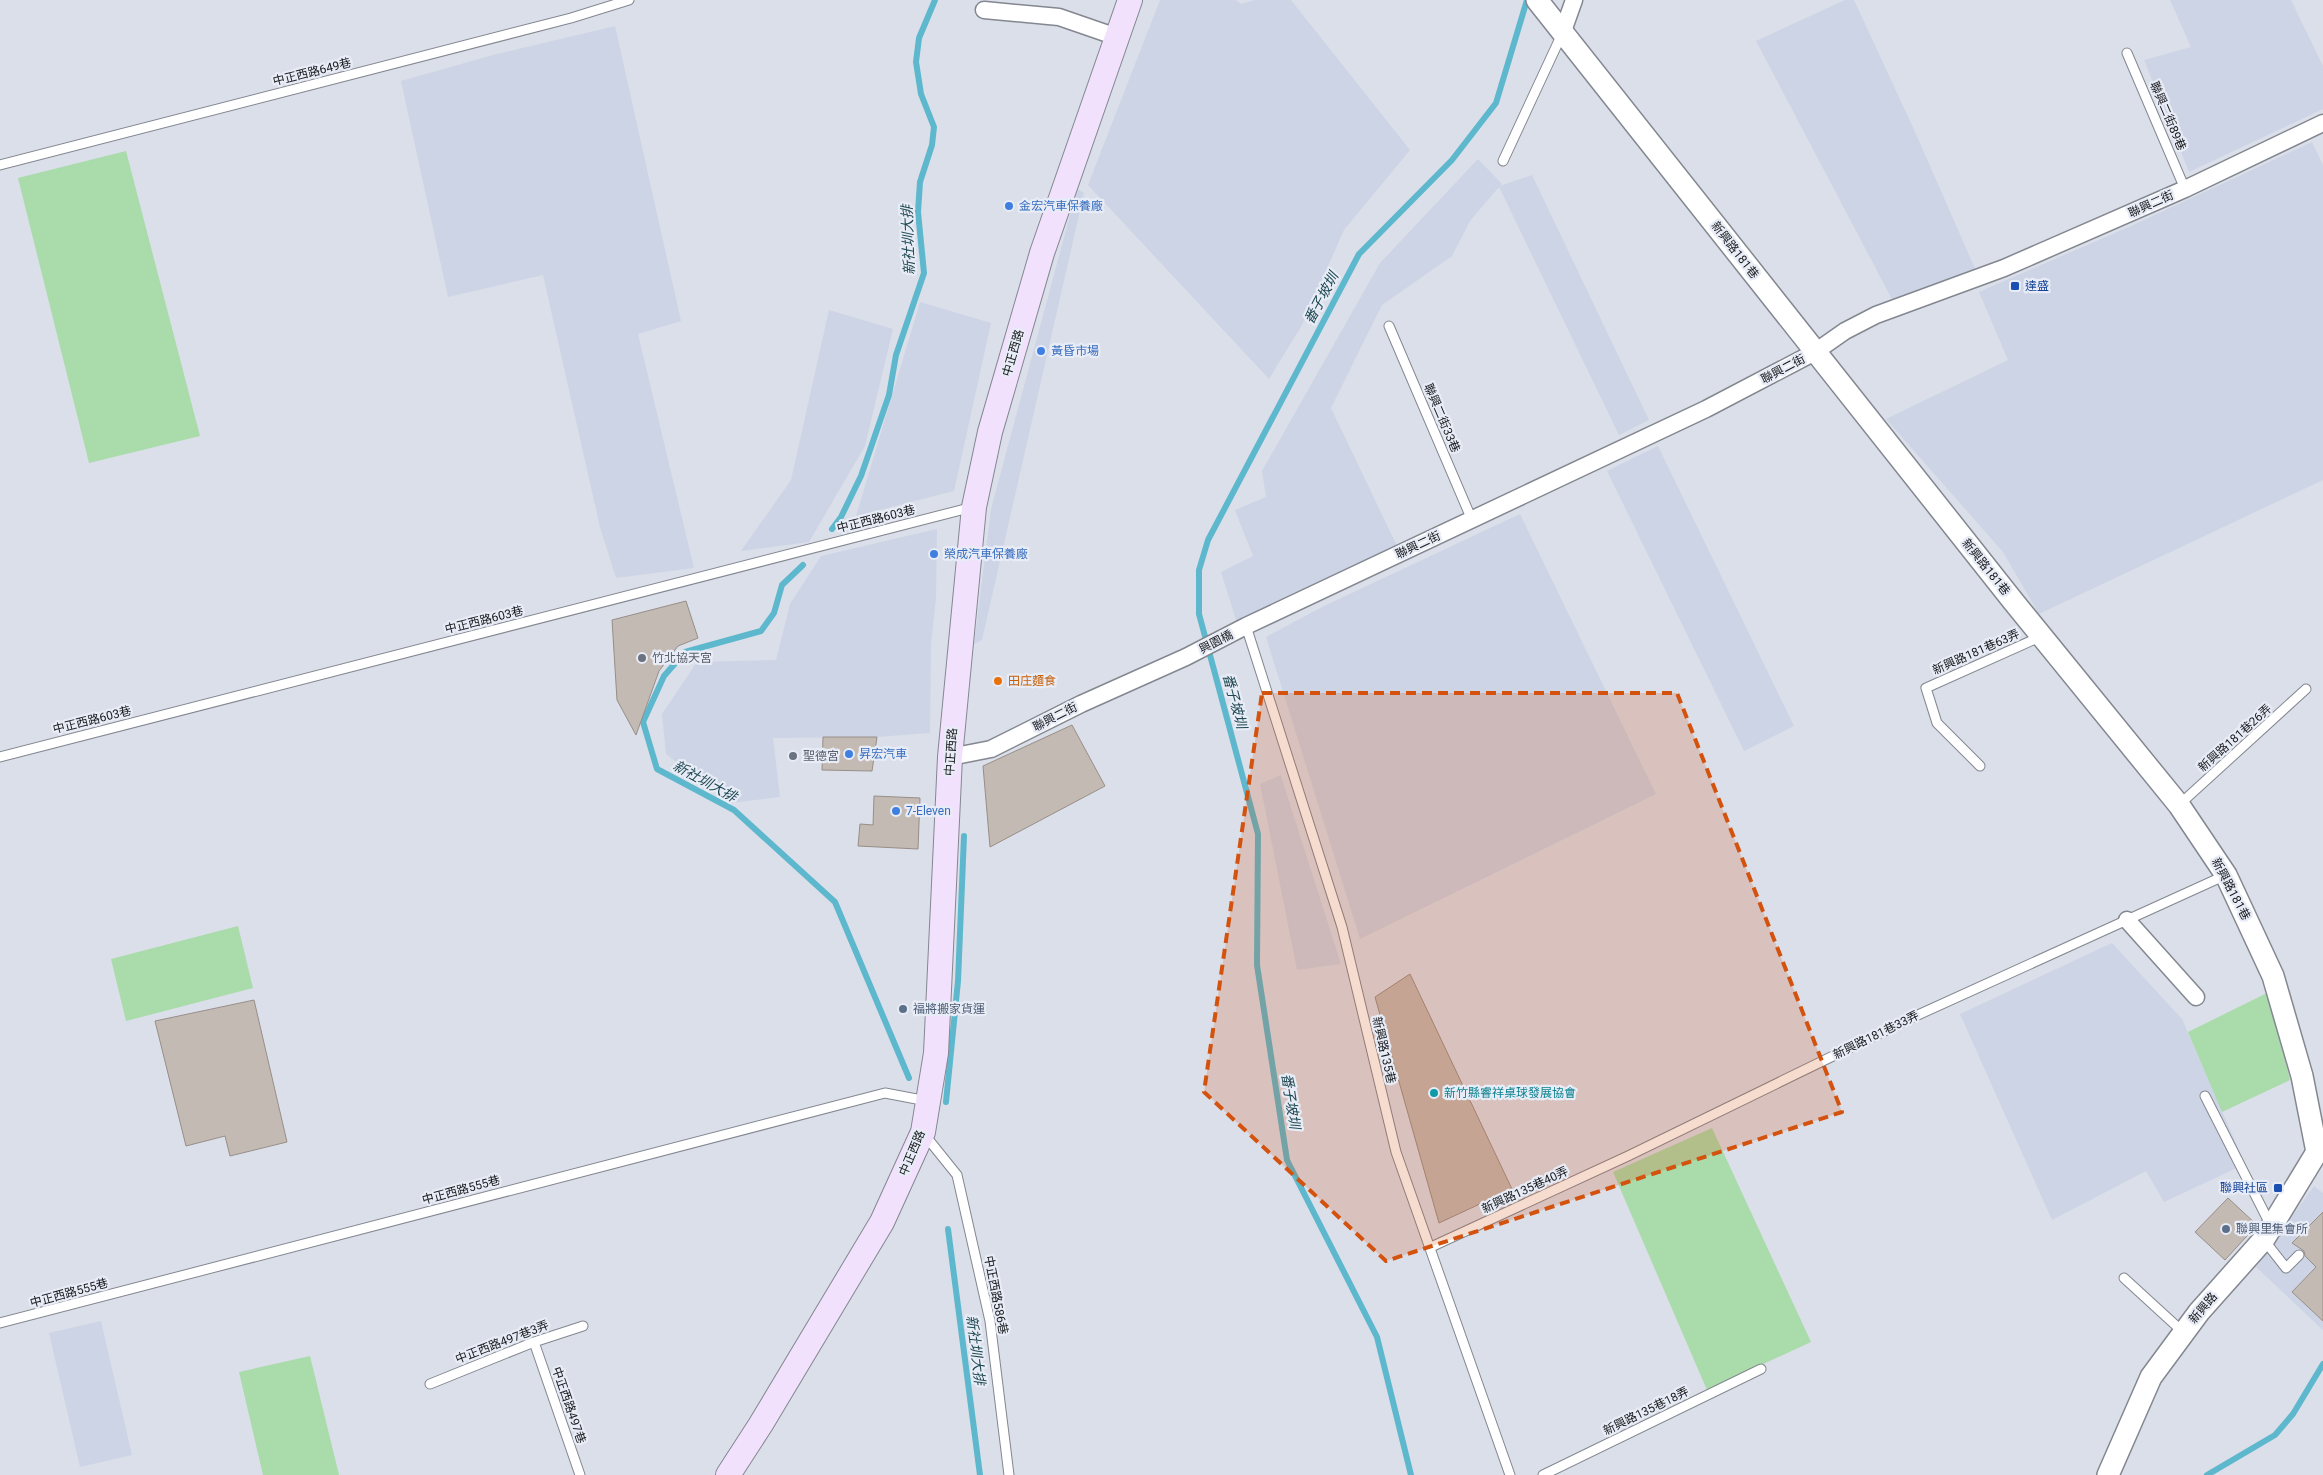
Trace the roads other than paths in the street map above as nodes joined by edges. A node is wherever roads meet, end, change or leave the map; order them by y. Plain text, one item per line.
1 (629, 0) edge
2 (1130, 0) edge
3 (1537, 0) edge
4 (1574, 0) edge
5 (984, 10) dead end
6 (1563, 31) junction
7 (1117, 37) junction
8 (2127, 53) dead end
9 (2323, 123) edge
10 (1503, 161) dead end
11 (0, 165) edge
12 (2185, 189) junction
13 (1389, 326) dead end
14 (1815, 352) junction
15 (974, 507) junction
16 (1472, 520) junction
17 (1246, 626) junction
18 (2043, 636) junction
19 (1186, 657) joint
20 (2306, 689) dead end
21 (0, 757) edge
22 (950, 757) junction
23 (1980, 766) dead end
24 (2179, 805) junction
25 (2226, 875) junction
26 (2127, 920) junction
27 (2196, 996) dead end
28 (2205, 1096) dead end
29 (929, 1102) junction
30 (923, 1132) junction
31 (2321, 1150) edge
32 (1628, 1156) joint
33 (2268, 1233) junction
34 (1431, 1247) junction
35 (2299, 1255) dead end
36 (2124, 1278) dead end
37 (0, 1324) edge
38 (583, 1326) dead end
39 (2183, 1333) junction
40 (534, 1342) junction
41 (1761, 1369) dead end
42 (430, 1384) dead end
43 (580, 1475) edge
44 (728, 1475) edge
45 (1008, 1475) edge
46 (1510, 1475) edge
47 (1542, 1475) edge
48 (2108, 1475) edge

1 - 11 lane, 中正西路649巷
2 - 7 main road, 中正西路
3 - 6 street, 新興路181巷
4 - 6 street
5 - 7 street
6 - 10 lane
6 - 14 street, 新興路181巷
7 - 15 main road, 中正西路
8 - 12 lane, 聯興二街89巷
9 - 12 street, 聯興二街
12 - 14 street, 聯興二街
13 - 16 lane, 聯興二街33巷
14 - 16 street, 聯興二街
14 - 18 street, 新興路181巷
15 - 21 lane, 中正西路603巷
15 - 22 main road, 中正西路
16 - 17 street, 聯興二街
17 - 19 street, 興園橋
17 - 34 lane, 新興路135巷
18 - 23 lane, 新興路181巷63弄
18 - 24 street, 新興路181巷
19 - 22 street, 聯興二街
20 - 24 lane, 新興路181巷26弄
22 - 29 main road, 中正西路
24 - 25 street, 新興路181巷
25 - 26 lane, 新興路181巷33弄
25 - 31 street, 新興路181巷
26 - 27 street
26 - 32 lane, 新興路181巷33弄
28 - 33 lane
29 - 30 main road, 中正西路
29 - 37 lane, 中正西路555巷
30 - 44 main road, 中正西路
30 - 45 lane, 中正西路586巷
31 - 33 street, 新興路
32 - 34 lane, 新興路135巷40弄
33 - 35 lane
33 - 39 street, 新興路
34 - 46 lane, 新興路135巷
36 - 39 lane
38 - 40 lane, 中正西路497巷3弄
39 - 48 street, 新興路
40 - 42 lane, 中正西路497巷3弄
40 - 43 lane, 中正西路497巷
41 - 47 lane, 新興路135巷18弄

